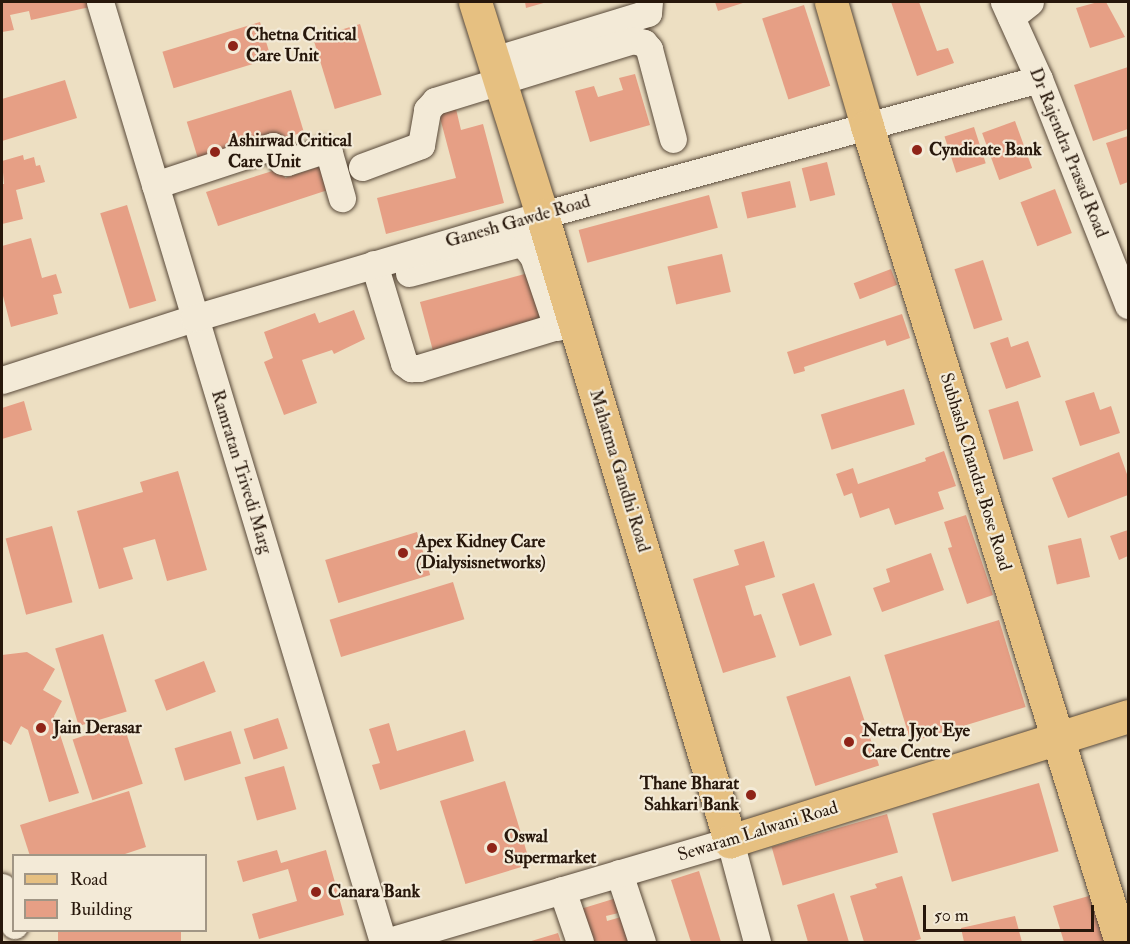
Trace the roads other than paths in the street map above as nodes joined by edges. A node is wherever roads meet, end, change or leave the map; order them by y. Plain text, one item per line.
1 (100, 2) edge
2 (475, 2) edge
3 (649, 2) edge
4 (831, 2) edge
5 (1015, 7) edge
6 (496, 70) junction
7 (1039, 79) junction
8 (867, 126) junction
9 (673, 139) dead end
10 (362, 167) dead end
11 (155, 185) junction
12 (342, 198) dead end
13 (543, 214) junction
14 (376, 273) junction
15 (1128, 305) edge
16 (194, 318) junction
17 (565, 324) junction
18 (2, 380) edge
19 (1128, 716) edge
20 (1057, 738) junction
21 (730, 842) junction
22 (619, 873) junction
23 (2, 887) edge
24 (562, 890) junction
25 (12, 919) edge
26 (385, 942) edge
27 (580, 942) edge
28 (642, 942) edge
29 (757, 942) edge
30 (1121, 942) edge

1 - 11 street, Ramratan Trivedi Marg
2 - 6 main road, Mahatma Gandhi Road
3 - 6 street
4 - 8 main road, Subhash Chandra Bose Road
5 - 7 street, Dr Rajendra Prasad Road
6 - 9 street
6 - 10 street
6 - 13 main road, Mahatma Gandhi Road
7 - 8 street, Ganesh Gawde Road
7 - 15 street, Dr Rajendra Prasad Road
8 - 13 street, Ganesh Gawde Road
8 - 20 main road, Subhash Chandra Bose Road
11 - 12 street
11 - 16 street, Ramratan Trivedi Marg
13 - 14 street, Ganesh Gawde Road
13 - 17 main road, Mahatma Gandhi Road
14 - 16 street, Ganesh Gawde Road
14 - 17 street
14 - 17 street
16 - 18 street, Ganesh Gawde Road
16 - 26 street, Ramratan Trivedi Marg
17 - 21 main road, Mahatma Gandhi Road
19 - 20 main road, Sewaram Lalwani Road
20 - 21 main road, Sewaram Lalwani Road
20 - 30 main road, Subhash Chandra Bose Road
21 - 22 street, Sewaram Lalwani Road
21 - 29 street, Mahatma Gandhi Road
22 - 24 street, Sewaram Lalwani Road
22 - 28 street
23 - 25 street
24 - 26 street, Sewaram Lalwani Road
24 - 27 street

